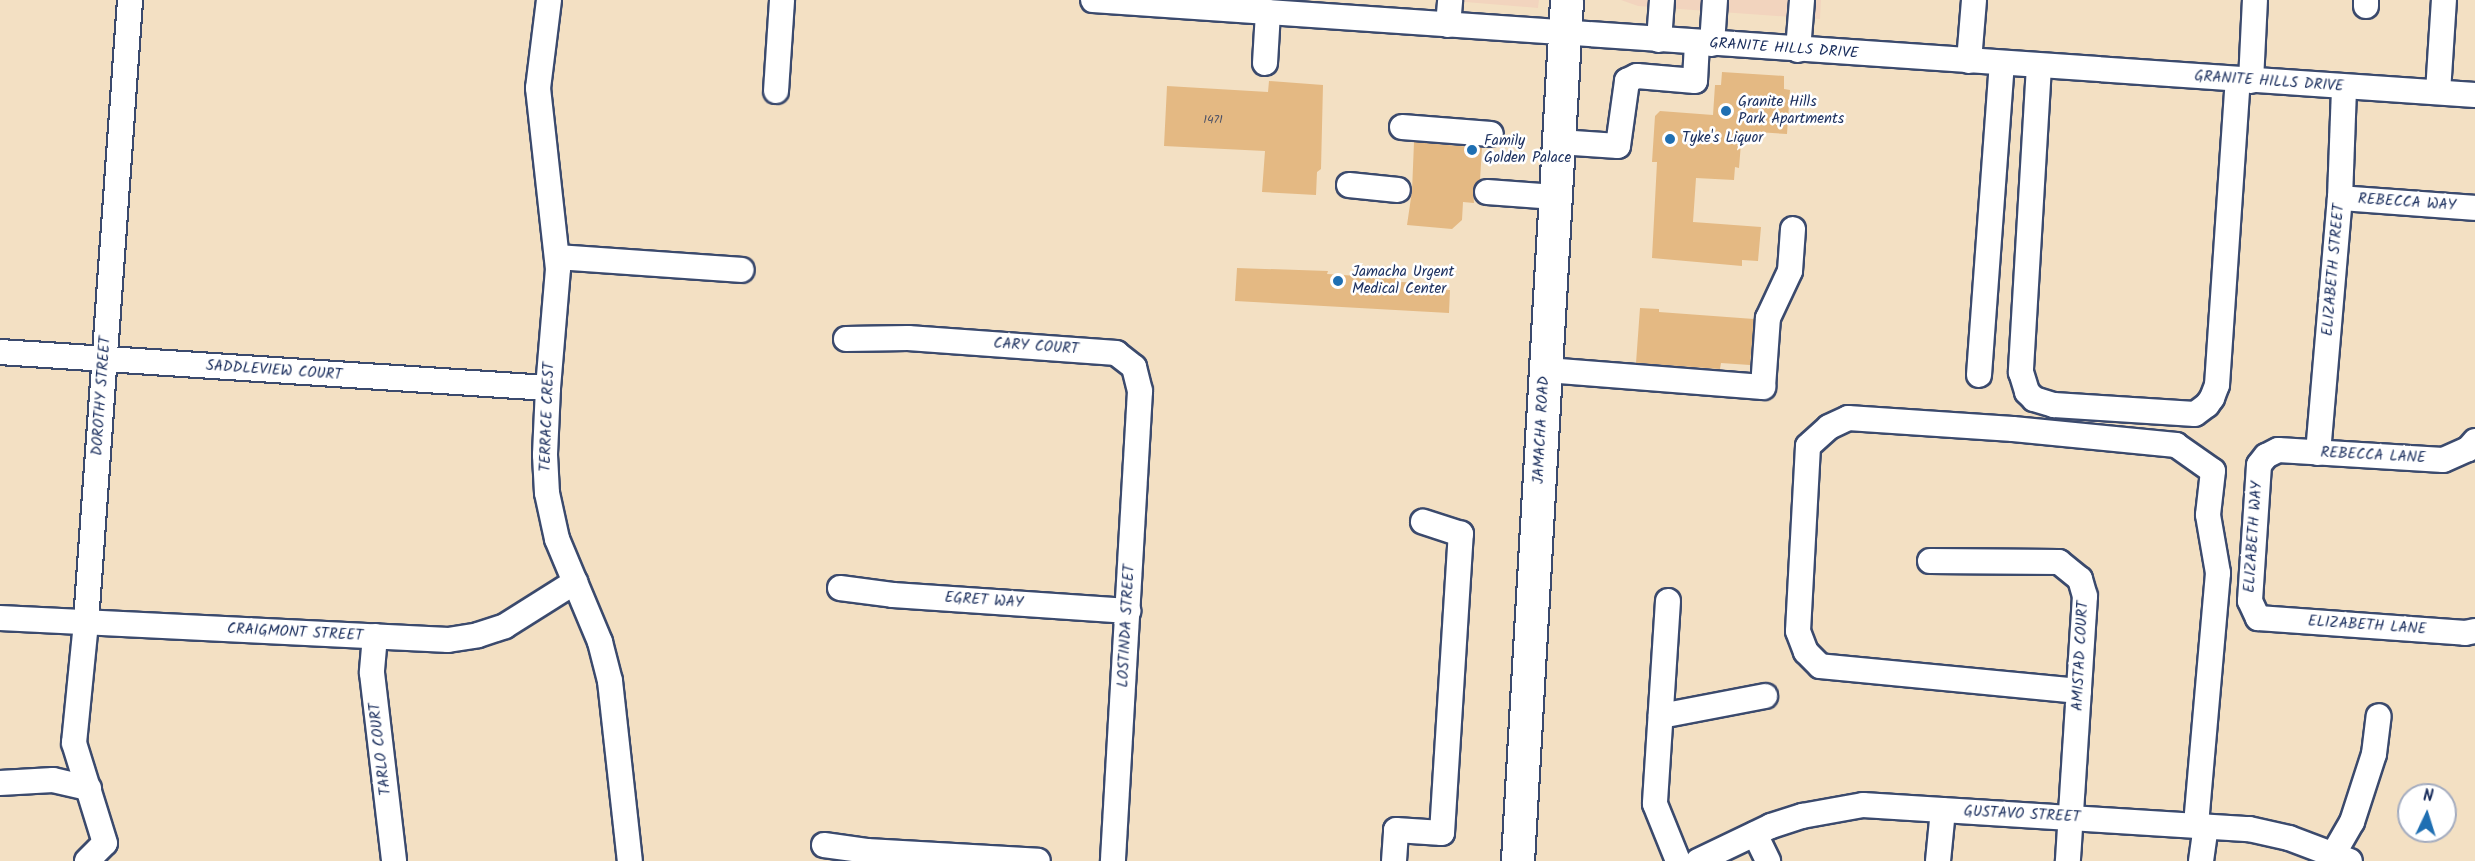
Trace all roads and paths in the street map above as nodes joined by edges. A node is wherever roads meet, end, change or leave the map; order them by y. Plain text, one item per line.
1 (130, 0) edge
2 (549, 0) edge
3 (782, 0) edge
4 (1092, 0) edge
5 (1450, 0) edge
6 (1567, 0) edge
7 (1662, 0) edge
8 (1714, 0) edge
9 (1802, 0) edge
10 (1974, 0) edge
11 (2255, 0) edge
12 (2444, 0) edge
13 (1220, 4) edge
14 (1276, 9) edge
15 (1448, 25) junction
16 (1565, 33) junction
17 (1659, 40) junction
18 (1705, 43) junction
19 (1798, 50) junction
20 (1969, 62) junction
21 (1265, 63) dead end
22 (2002, 64) junction
23 (2039, 66) junction
24 (2244, 80) junction
25 (2344, 87) junction
26 (777, 92) dead end
27 (2438, 92) junction
28 (2475, 95) edge
29 (1402, 127) dead end
30 (1491, 134) dead end
31 (1559, 142) junction
32 (1349, 185) dead end
33 (1398, 190) dead end
34 (1487, 192) dead end
35 (1556, 197) junction
36 (2340, 198) junction
37 (2475, 208) edge
38 (1793, 229) dead end
39 (558, 257) junction
40 (742, 270) dead end
41 (846, 339) dead end
42 (0, 352) edge
43 (104, 360) junction
44 (1546, 370) junction
45 (1979, 375) dead end
46 (548, 388) junction
47 (1140, 391) joint
48 (2475, 441) edge
49 (2318, 453) junction
50 (2266, 456) joint
51 (1423, 522) dead end
52 (1930, 561) dead end
53 (575, 582) junction
54 (840, 588) dead end
55 (1668, 601) dead end
56 (1128, 611) junction
57 (0, 618) edge
58 (2258, 618) joint
59 (86, 622) junction
60 (2475, 631) edge
61 (375, 636) junction
62 (2079, 691) junction
63 (1766, 696) dead end
64 (1660, 716) junction
65 (2379, 716) dead end
66 (0, 783) edge
67 (89, 788) junction
68 (1942, 810) junction
69 (2072, 818) junction
70 (2201, 826) junction
71 (1755, 834) junction
72 (824, 845) dead end
73 (2342, 857) edge
74 (87, 861) edge
75 (394, 861) edge
76 (630, 861) edge
77 (1038, 861) edge
78 (1113, 861) edge
79 (1394, 861) edge
80 (1518, 861) edge
81 (1678, 861) edge
82 (1698, 861) edge
83 (1768, 861) edge
84 (1938, 861) edge
85 (2068, 861) edge
86 (2201, 861) edge

1 - 43 street, DOROTHY STREET
2 - 39 street, TERRACE CREST
3 - 26 street
4 - 13 street, GRANITE HILLS DRIVE
5 - 15 street
6 - 16 main road, JAMACHA ROAD
7 - 17 street
8 - 18 street
9 - 19 street
10 - 20 street
11 - 24 street
12 - 27 street
13 - 14 street, GRANITE HILLS DRIVE
14 - 15 street, GRANITE HILLS DRIVE
14 - 21 street
15 - 16 street, GRANITE HILLS DRIVE
16 - 17 street, GRANITE HILLS DRIVE
16 - 31 main road, JAMACHA ROAD
17 - 18 street, GRANITE HILLS DRIVE
18 - 19 street, GRANITE HILLS DRIVE
18 - 31 street
19 - 20 street, GRANITE HILLS DRIVE
20 - 22 street, GRANITE HILLS DRIVE
22 - 23 street, GRANITE HILLS DRIVE
22 - 45 street
23 - 24 street, GRANITE HILLS DRIVE
23 - 24 street
24 - 25 street, GRANITE HILLS DRIVE
25 - 27 street, GRANITE HILLS DRIVE
25 - 36 street, ELIZABETH STREET
27 - 28 street, GRANITE HILLS DRIVE
29 - 30 street
31 - 35 main road, JAMACHA ROAD
32 - 33 street
34 - 35 street
35 - 44 main road, JAMACHA ROAD
36 - 37 street, REBECCA WAY
36 - 49 street, ELIZABETH STREET
38 - 44 street
39 - 40 street
39 - 46 street, TERRACE CREST
41 - 47 street, CARY COURT
42 - 43 street, SADDLEVIEW COURT
43 - 46 street, SADDLEVIEW COURT
43 - 59 street, DOROTHY STREET
44 - 80 main road, JAMACHA ROAD
46 - 53 street, TERRACE CREST
47 - 56 street, LOSTINDA STREET
48 - 49 street, REBECCA LANE
49 - 50 street, REBECCA LANE
50 - 58 street, ELIZABETH WAY
51 - 79 street
52 - 62 street, AMISTAD COURT
53 - 61 street, CRAIGMONT STREET
53 - 76 street, TERRACE CREST
54 - 56 street, EGRET WAY
55 - 64 street
56 - 78 street, LOSTINDA STREET
57 - 59 street, CRAIGMONT STREET
58 - 60 street, ELIZABETH LANE
59 - 61 street, CRAIGMONT STREET
59 - 67 street, DOROTHY STREET
61 - 75 street, TARLO COURT
62 - 69 street, AMISTAD COURT
62 - 70 street
63 - 64 street
64 - 81 street
65 - 73 street
66 - 67 street
67 - 74 street, DOROTHY STREET
68 - 69 street, GUSTAVO STREET
68 - 71 street, GUSTAVO STREET
68 - 84 street
69 - 70 street, GUSTAVO STREET
69 - 85 street, AMISTAD COURT
70 - 73 street, GUSTAVO STREET
70 - 86 street
71 - 82 street, GUSTAVO STREET
71 - 83 street
72 - 77 street

